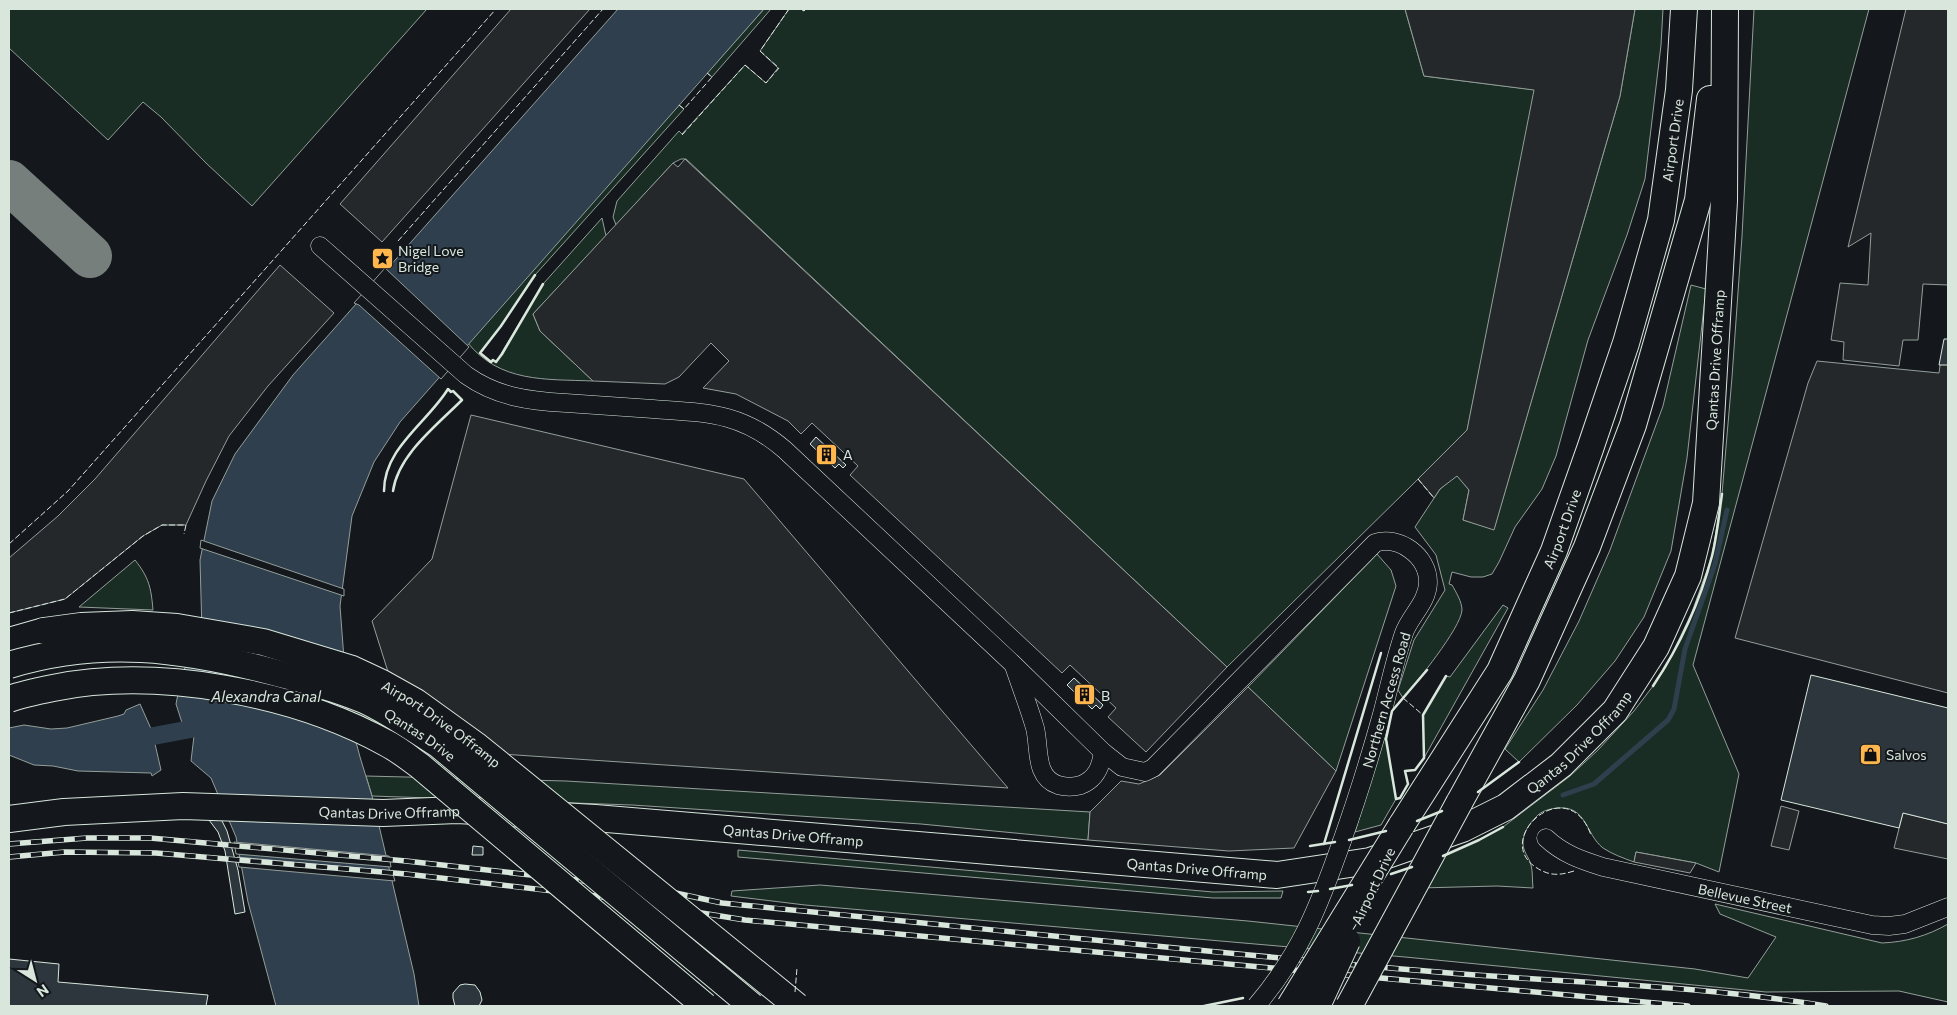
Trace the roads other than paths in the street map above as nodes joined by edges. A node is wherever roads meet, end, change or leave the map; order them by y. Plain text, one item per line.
1 (1684, 9) edge
2 (1721, 9) edge
3 (1726, 9) edge
4 (320, 246) dead end
5 (9, 641) edge
6 (1013, 664) junction
7 (9, 665) edge
8 (9, 699) edge
9 (1103, 752) junction
10 (9, 820) edge
11 (1401, 826) junction
12 (1546, 838) dead end
13 (1948, 907) edge
14 (705, 1006) edge
15 (752, 1006) edge
16 (797, 1006) edge
17 (1256, 1006) edge
18 (1290, 1006) edge
19 (1317, 1006) edge
20 (1349, 1006) edge

1 - 11 highway, Airport Drive
2 - 20 highway, Airport Drive, bridge
3 - 10 highway, Qantas Drive Offramp
4 - 6 street, Northern Access Road
5 - 16 highway, Airport Drive Offramp, bridge
6 - 9 street, Northern Access Road
6 - 9 street
7 - 15 highway, Qantas Drive, bridge
8 - 14 highway, Qantas Drive, bridge
9 - 17 street, Northern Access Road, bridge
11 - 18 highway, bridge
11 - 19 highway, Airport Drive, bridge
12 - 13 street, Bellevue Street

